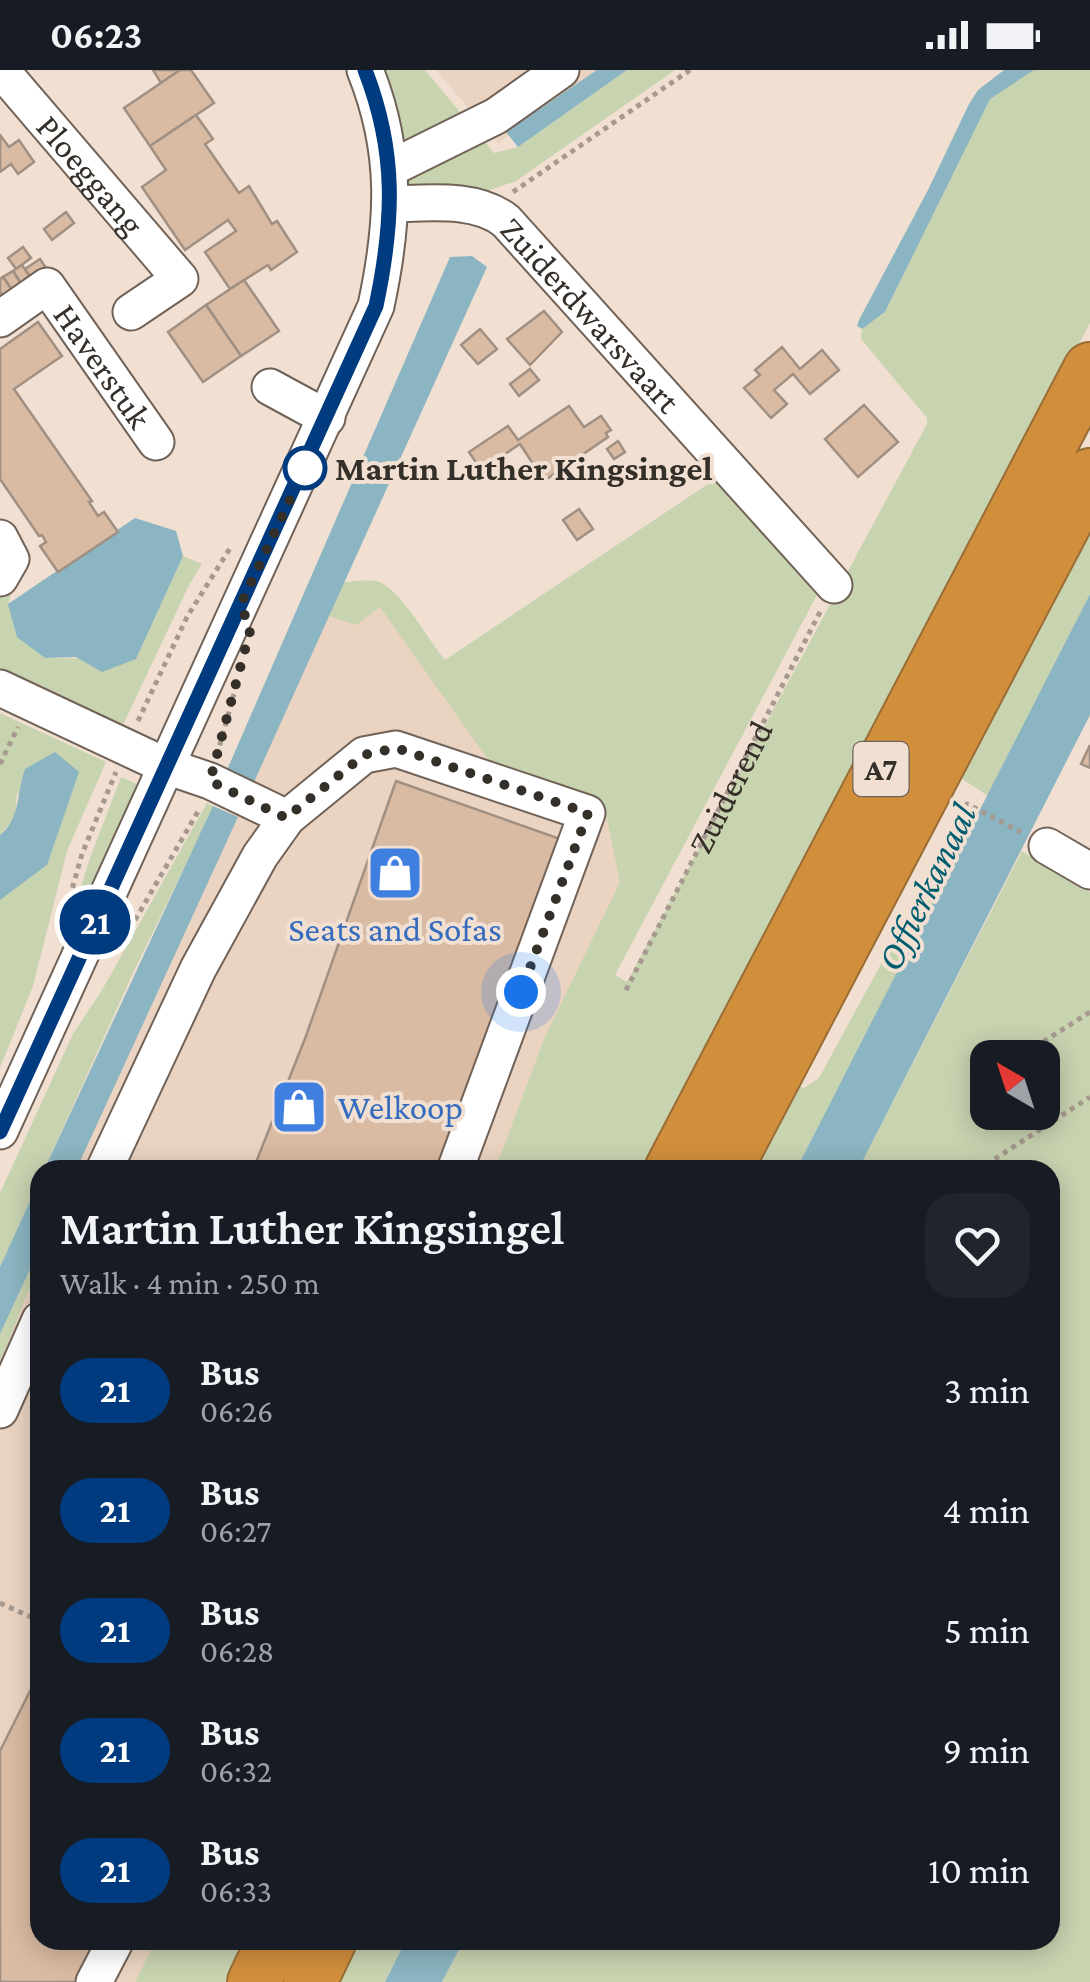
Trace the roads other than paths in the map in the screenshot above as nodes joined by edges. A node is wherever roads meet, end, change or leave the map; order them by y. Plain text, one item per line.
1 (1, 70) edge
2 (365, 70) edge
3 (561, 70) edge
4 (390, 186) junction
5 (180, 279) joint
6 (131, 312) dead end
7 (0, 320) edge
8 (1090, 368) edge
9 (270, 387) dead end
10 (327, 418) junction
11 (156, 442) dead end
12 (1090, 475) edge
13 (0, 538) edge
14 (0, 578) edge
15 (834, 585) road end
16 (16, 695) edge
17 (166, 766) junction
18 (286, 818) junction
19 (0, 1131) edge
20 (109, 1160) edge
21 (459, 1160) edge
22 (676, 1160) edge
23 (730, 1160) edge
24 (30, 1342) edge
25 (0, 1410) edge
26 (111, 1950) edge
27 (269, 1950) edge
28 (325, 1950) edge
29 (94, 1982) edge
30 (254, 1982) edge
31 (310, 1982) edge

1 - 5 street, Ploeggang
2 - 4 street
3 - 4 street
4 - 10 street
4 - 15 street, Zuiderdwarsvaart
5 - 6 street, Haverstuk
7 - 11 street, Haverstuk
8 - 22 highway, A7
9 - 10 street
10 - 17 street
12 - 23 highway, A7
13 - 14 street
16 - 17 street
17 - 18 street
17 - 19 street
18 - 20 street
18 - 21 street
24 - 25 street
26 - 29 street
27 - 30 highway
28 - 31 highway

